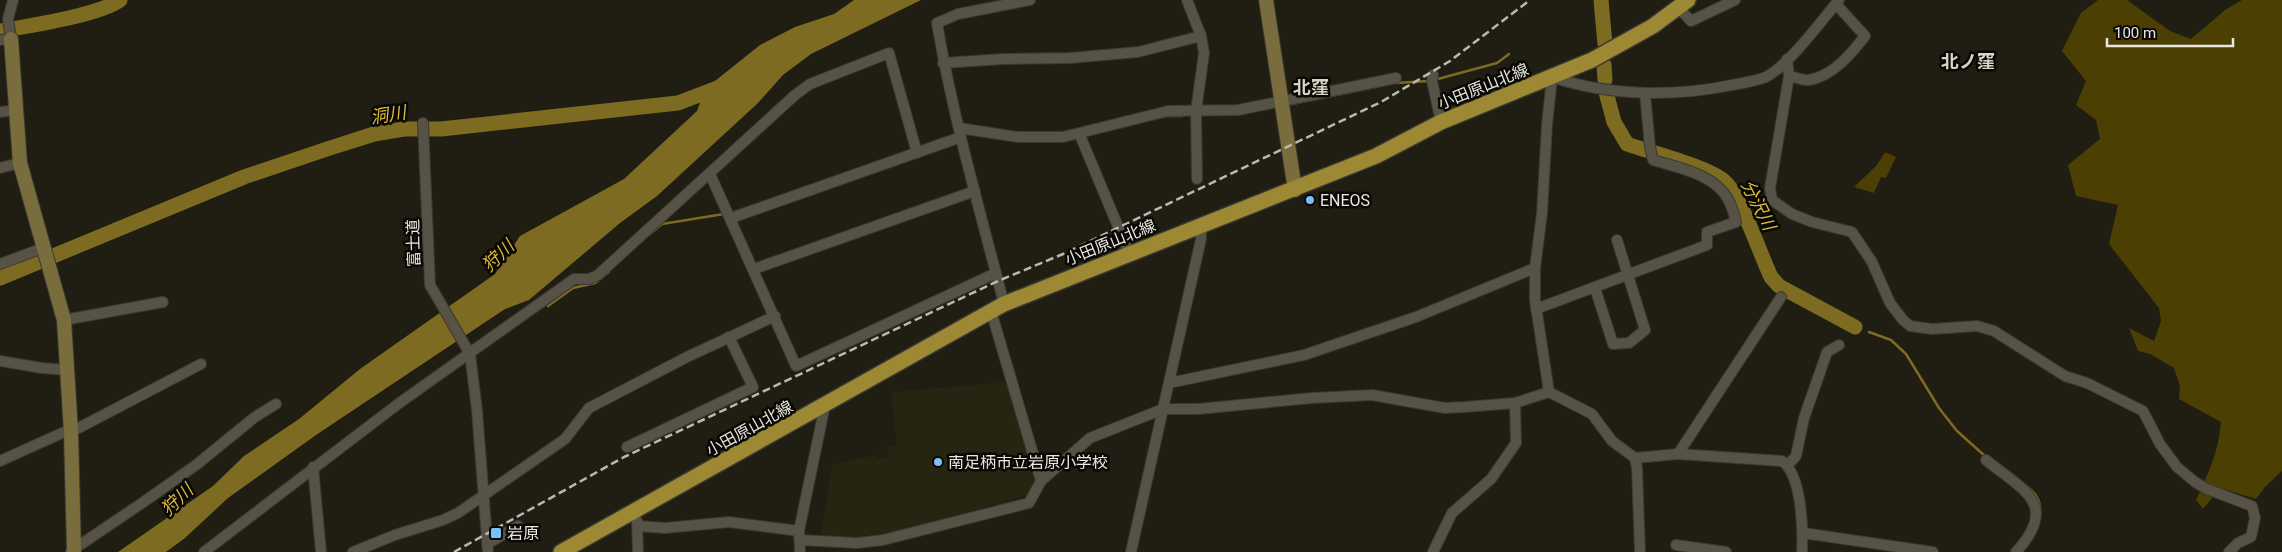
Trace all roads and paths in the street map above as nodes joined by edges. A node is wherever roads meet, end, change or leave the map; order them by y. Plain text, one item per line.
1 (13, 0) edge
2 (1030, 0) edge
3 (1187, 0) edge
4 (1266, 0) edge
5 (1735, 0) edge
6 (1838, 2) edge
7 (1684, 4) edge
8 (1201, 36) junction
9 (5, 40) edge
10 (1787, 59) junction
11 (944, 63) junction
12 (1433, 75) dead end
13 (1789, 76) junction
14 (1552, 77) junction
15 (1396, 78) dead end
16 (1645, 93) junction
17 (1280, 101) junction
18 (16, 110) junction
19 (1196, 111) junction
20 (0, 112) edge
21 (423, 122) dead end
22 (1441, 122) junction
23 (960, 132) junction
24 (1079, 133) junction
25 (917, 153) junction
26 (20, 163) junction
27 (0, 168) edge
28 (710, 174) junction
29 (1197, 179) dead end
30 (1295, 190) junction
31 (975, 191) junction
32 (731, 218) junction
33 (1201, 225) junction
34 (1617, 240) dead end
35 (43, 248) junction
36 (1129, 253) junction
37 (0, 264) edge
38 (1535, 268) junction
39 (754, 269) junction
40 (996, 272) junction
41 (1627, 277) junction
42 (1595, 288) junction
43 (1781, 297) dead end
44 (163, 302) dead end
45 (998, 308) junction
46 (1536, 309) junction
47 (775, 316) junction
48 (64, 320) junction
49 (729, 338) junction
50 (1839, 344) dead end
51 (469, 353) junction
52 (0, 361) edge
53 (200, 364) dead end
54 (67, 370) junction
55 (1169, 383) junction
56 (1549, 392) junction
57 (1515, 403) junction
58 (276, 404) dead end
59 (825, 406) junction
60 (1163, 409) junction
61 (71, 431) junction
62 (627, 447) dead end
63 (1678, 454) junction
64 (1635, 458) junction
65 (1986, 460) dead end
66 (0, 461) edge
67 (1788, 465) junction
68 (314, 468) junction
69 (1041, 481) junction
70 (483, 496) junction
71 (636, 519) junction
72 (518, 526) dead end
73 (1803, 533) junction
74 (800, 535) junction
75 (1676, 545) dead end
76 (487, 548) edge
77 (859, 548) edge
78 (73, 551) edge
79 (204, 552) edge
80 (321, 552) edge
81 (353, 552) edge
82 (561, 552) edge
83 (638, 552) edge
84 (800, 552) edge
85 (1131, 552) edge
86 (1434, 552) edge
87 (1640, 552) edge
88 (1726, 552) edge
89 (1802, 552) edge
90 (1933, 552) edge
91 (2016, 552) edge
92 (2228, 552) edge

1 - 9 street
2 - 11 street
3 - 8 street
4 - 17 street
5 - 7 street
6 - 10 street
6 - 13 street
7 - 14 main road, 小田原山北線
8 - 11 street
8 - 19 street
9 - 18 street
10 - 13 street
10 - 16 street
11 - 23 street
12 - 22 street
13 - 92 street
14 - 16 street
14 - 22 main road, 小田原山北線
14 - 38 street
15 - 17 street
16 - 41 street
17 - 19 street
17 - 30 street
18 - 20 street
18 - 26 street
19 - 24 street
19 - 29 street
21 - 51 street, 富士道
22 - 30 main road, 小田原山北線
23 - 24 street
23 - 25 street
23 - 31 street
24 - 36 street
25 - 28 street
25 - 32 street
26 - 27 street
26 - 35 street
28 - 32 street
28 - 51 street
30 - 33 main road, 小田原山北線
31 - 39 street
31 - 40 street
32 - 39 street
33 - 36 main road, 小田原山北線
33 - 55 street
34 - 41 street
35 - 37 street
35 - 48 street
36 - 45 main road, 小田原山北線
38 - 46 street
38 - 55 street
39 - 47 street
40 - 45 street
40 - 47 street
41 - 42 street
41 - 42 street
42 - 46 street
43 - 63 street
44 - 48 street
45 - 59 main road, 小田原山北線
45 - 69 street
46 - 56 street
47 - 49 street
48 - 54 street
49 - 62 street
49 - 70 street
50 - 67 street
51 - 68 street
51 - 70 street, 富士道
52 - 54 street
53 - 61 street
54 - 61 street
55 - 60 street
56 - 57 street
56 - 64 street
57 - 60 street
57 - 86 street
58 - 78 street
59 - 71 main road, 小田原山北線
59 - 74 street
60 - 69 street
60 - 85 street
61 - 66 street
61 - 78 street
63 - 64 street
63 - 67 street
64 - 87 street
65 - 91 street
67 - 73 street
68 - 79 street
68 - 80 street
69 - 77 street
70 - 76 street, 富士道
70 - 81 street
71 - 74 street
71 - 82 main road, 小田原山北線
71 - 83 street
72 - 76 street
73 - 89 street
73 - 90 street
74 - 77 street
74 - 84 street
75 - 88 street

